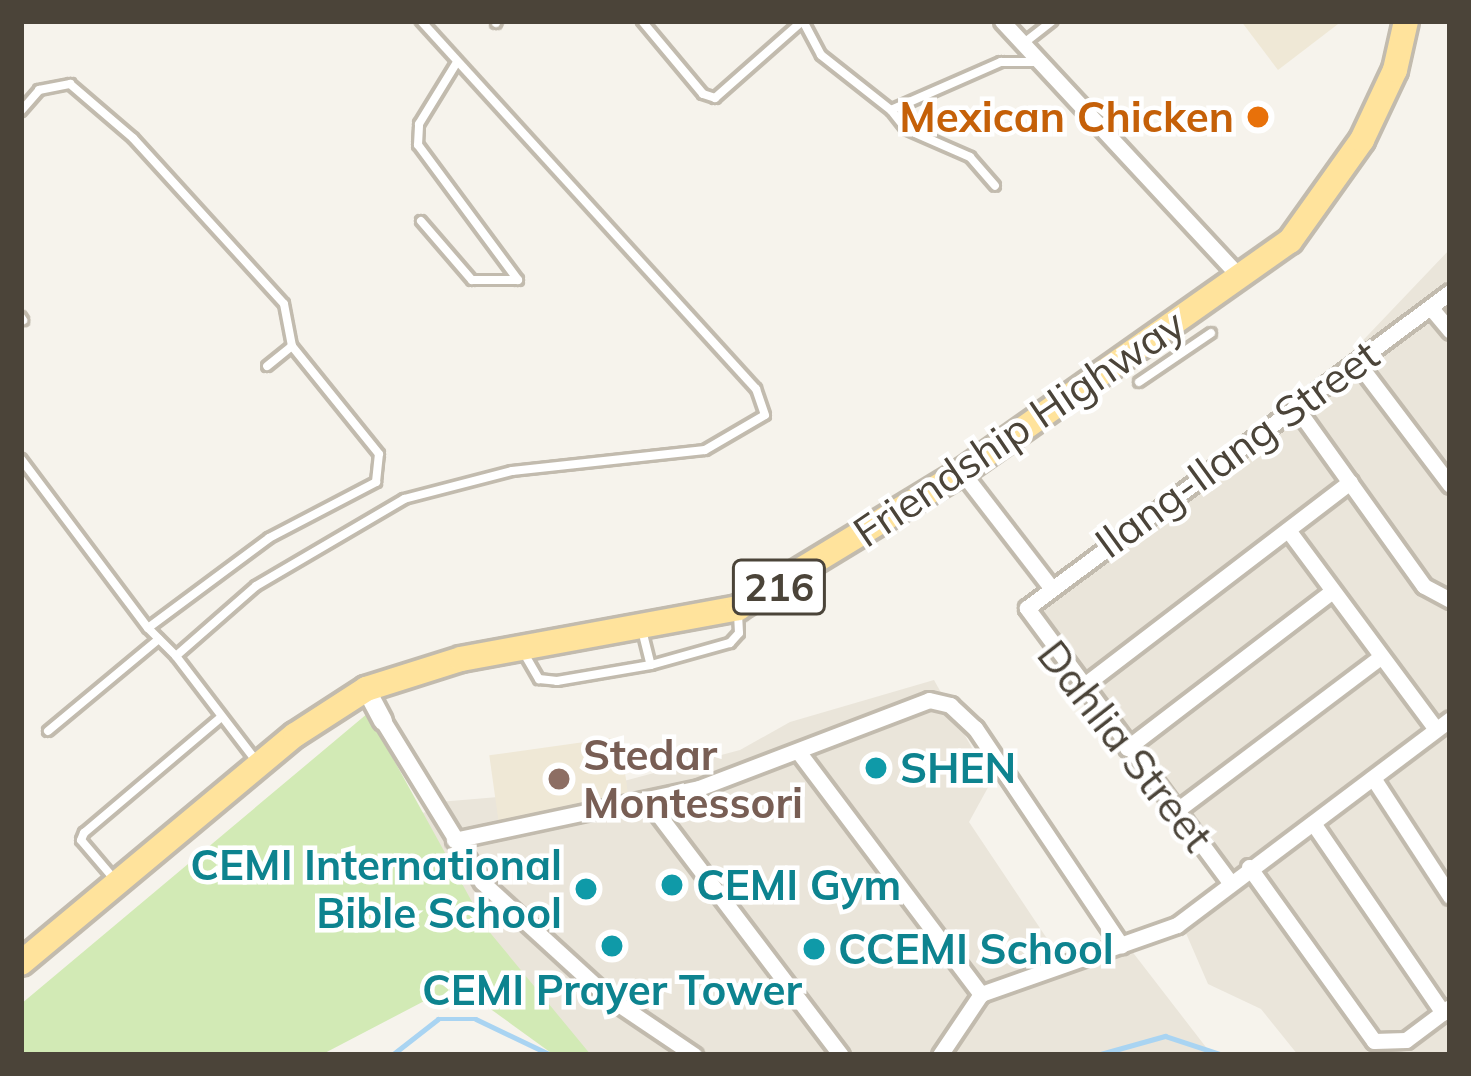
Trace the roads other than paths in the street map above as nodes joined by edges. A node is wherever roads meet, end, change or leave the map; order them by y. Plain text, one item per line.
1 (421, 21) edge
2 (642, 21) edge
3 (1002, 21) edge
4 (1052, 21) edge
5 (1406, 21) edge
6 (802, 22) edge
7 (1023, 44) junction
8 (457, 62) junction
9 (1039, 62) junction
10 (891, 110) junction
11 (21, 111) edge
12 (995, 186) dead end
13 (421, 221) dead end
14 (1241, 278) junction
15 (1450, 292) edge
16 (1431, 308) junction
17 (1450, 331) edge
18 (1211, 334) dead end
19 (292, 346) junction
20 (1357, 362) junction
21 (267, 366) dead end
22 (1139, 382) dead end
23 (1295, 406) junction
24 (21, 459) edge
25 (962, 472) junction
26 (1350, 482) junction
27 (1450, 485) edge
28 (1288, 530) junction
29 (1049, 585) junction
30 (1331, 592) junction
31 (1450, 600) edge
32 (738, 608) junction
33 (1027, 608) joint
34 (148, 628) junction
35 (641, 628) junction
36 (160, 639) junction
37 (521, 648) junction
38 (176, 656) junction
39 (1379, 658) junction
40 (651, 665) junction
41 (1083, 686) junction
42 (366, 689) junction
43 (220, 718) junction
44 (1450, 719) edge
45 (383, 721) joint
46 (1435, 728) junction
47 (48, 730) dead end
48 (1127, 748) junction
49 (800, 754) junction
50 (260, 764) junction
51 (1373, 778) junction
52 (648, 801) junction
53 (1176, 811) junction
54 (1313, 823) junction
55 (454, 839) junction
56 (1249, 867) junction
57 (1229, 881) junction
58 (118, 882) junction
59 (1450, 896) edge
60 (1121, 945) junction
61 (21, 963) edge
62 (981, 994) junction
63 (1447, 1010) edge
64 (693, 1055) edge
65 (841, 1055) edge
66 (940, 1055) edge

1 - 8 lane
2 - 6 lane
3 - 7 street
4 - 7 lane
5 - 14 main road, Friendship Highway / 216
6 - 10 lane
7 - 9 street
8 - 13 lane
8 - 38 lane
9 - 10 lane
9 - 14 street
10 - 12 lane
11 - 19 lane
14 - 25 main road, Friendship Highway / 216
15 - 16 street, Ilang-Ilang Street
16 - 17 street
16 - 20 street, Ilang-Ilang Street
18 - 22 lane
19 - 21 lane
19 - 34 lane
20 - 23 street, Ilang-Ilang Street
20 - 27 street
23 - 26 street
23 - 29 street, Ilang-Ilang Street
24 - 34 lane
25 - 29 street
25 - 32 main road, Friendship Highway / 216
26 - 28 street
26 - 31 street
28 - 30 street
28 - 41 street
29 - 33 street, Ilang-Ilang Street
30 - 39 street
30 - 48 street
32 - 35 main road, Friendship Highway / 216
32 - 40 lane
33 - 41 street, Dahlia Street
34 - 36 lane
35 - 37 main road, Friendship Highway / 216
35 - 40 lane
36 - 38 lane
36 - 47 lane
37 - 40 lane
37 - 42 main road, Friendship Highway / 216
38 - 43 lane
39 - 46 street
39 - 53 street
41 - 48 street, Dahlia Street
42 - 45 street
42 - 50 main road, Friendship Highway / 216
43 - 50 lane
43 - 58 lane
44 - 46 street
45 - 55 street
46 - 51 street
48 - 53 street, Dahlia Street
49 - 52 street
49 - 60 street
49 - 62 street
50 - 58 main road, Friendship Highway / 216
51 - 54 street
51 - 59 street
52 - 55 street
52 - 65 street
53 - 57 street, Dahlia Street
54 - 56 street
54 - 63 street
55 - 64 street
56 - 57 street
56 - 63 street
57 - 60 street
58 - 61 main road, Friendship Highway / 216
60 - 62 street
62 - 66 street

